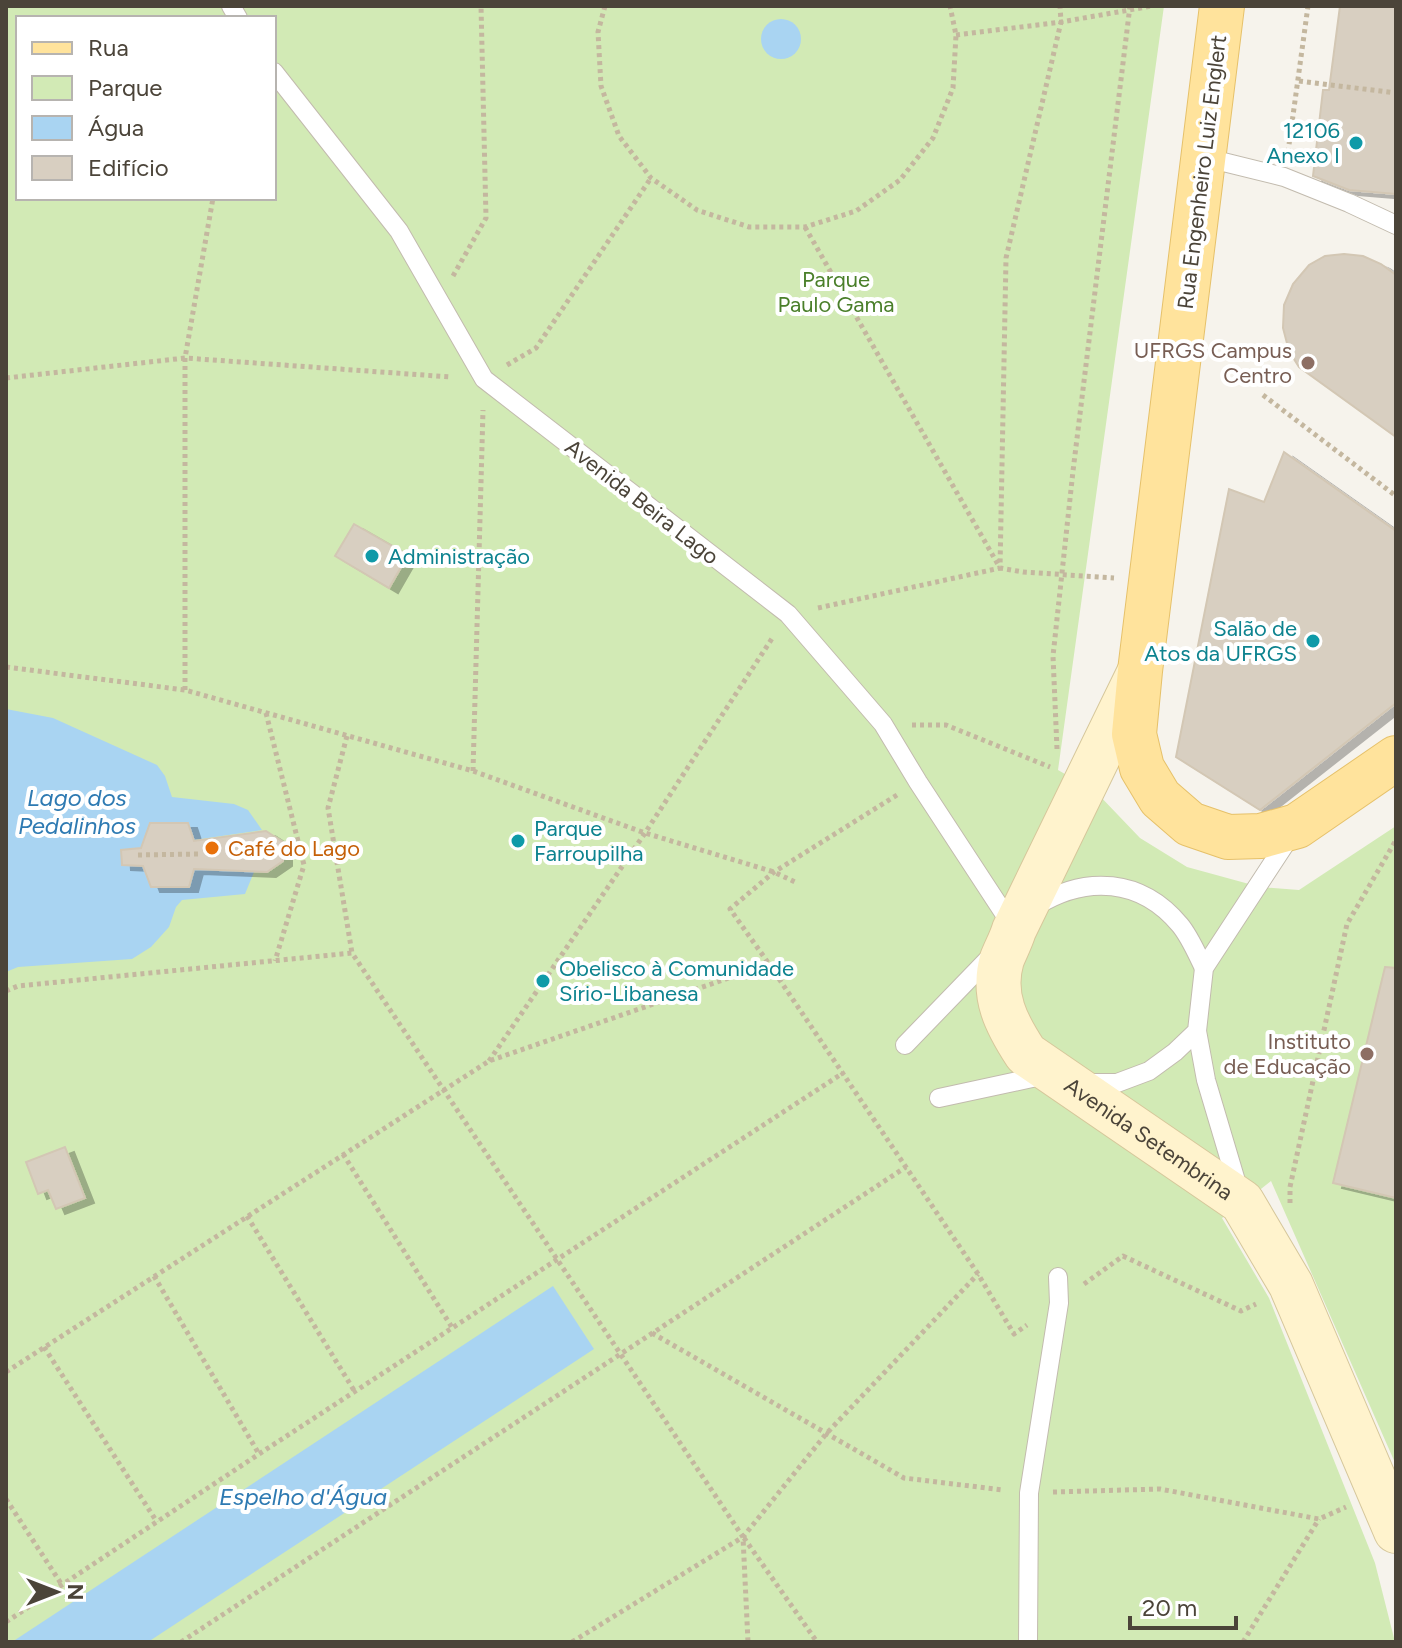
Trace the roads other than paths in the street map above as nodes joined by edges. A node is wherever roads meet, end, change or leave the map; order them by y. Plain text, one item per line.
1 (1222, 6) edge
2 (276, 75) edge
3 (1203, 157) junction
4 (1396, 225) edge
5 (1140, 671) junction
6 (1396, 758) edge
7 (1297, 826) junction
8 (1014, 930) junction
9 (1204, 968) junction
10 (1197, 1031) junction
11 (905, 1045) dead end
12 (1054, 1074) junction
13 (939, 1098) dead end
14 (1242, 1202) junction
15 (1058, 1277) dead end
16 (1396, 1531) edge
17 (1028, 1642) edge

1 - 3 main road, Rua Engenheiro Luiz Englert
2 - 8 lane, Avenida Beira Lago
3 - 4 lane
3 - 5 main road, Rua Engenheiro Luiz Englert
5 - 7 main road, Rua Engenheiro Luiz Englert
5 - 8 street, Avenida Setembrina
6 - 7 main road, Rua Engenheiro Luiz Englert
7 - 9 lane
8 - 9 lane, Avenida Setembrina
8 - 11 lane
8 - 12 street, Avenida Setembrina
9 - 10 lane
10 - 12 lane
10 - 14 lane
12 - 13 lane
12 - 14 street, Avenida Setembrina
14 - 16 street, Avenida Setembrina
15 - 17 lane

